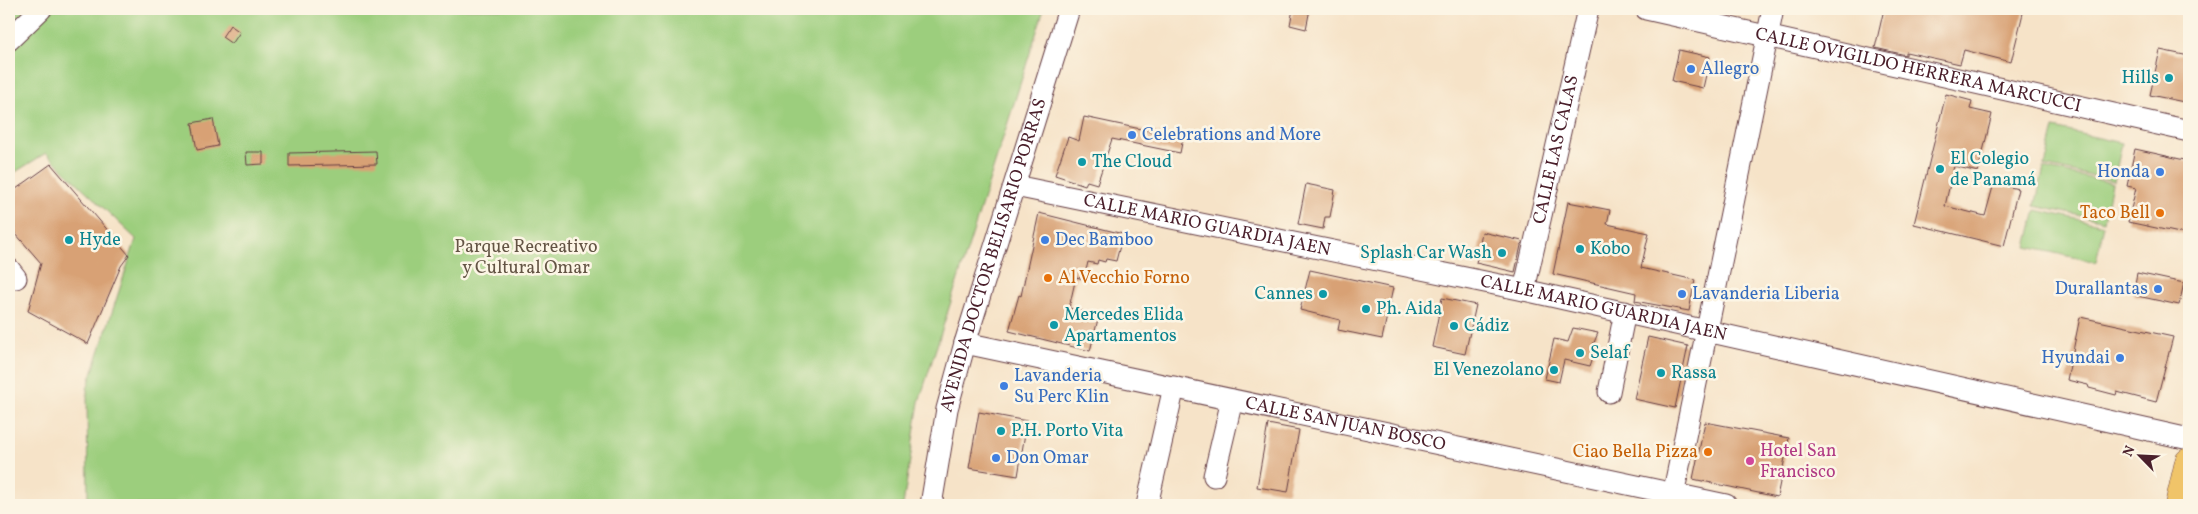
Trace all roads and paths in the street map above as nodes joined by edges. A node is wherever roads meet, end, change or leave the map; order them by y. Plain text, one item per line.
1 (41, 9) edge
2 (1070, 9) edge
3 (1588, 9) edge
4 (1646, 9) edge
5 (1773, 9) edge
6 (1768, 36) junction
7 (9, 40) edge
8 (2189, 131) edge
9 (1015, 186) junction
10 (1524, 290) junction
11 (1625, 312) junction
12 (1707, 330) junction
13 (965, 343) junction
14 (1174, 388) junction
15 (1609, 392) dead end
16 (1232, 400) junction
17 (2189, 439) edge
18 (2189, 462) edge
19 (1214, 476) dead end
20 (1672, 499) edge
21 (931, 505) edge
22 (1147, 505) edge
23 (1726, 505) edge
24 (2179, 505) edge

1 - 7 street
2 - 9 street, AVENIDA DOCTOR BELISARIO PORRAS
3 - 10 street, CALLE LAS CALAS
4 - 6 street, CALLE OVIGILDO HERRERA MARCUCCI
5 - 6 street
6 - 8 street, CALLE OVIGILDO HERRERA MARCUCCI
6 - 12 street
9 - 10 street, CALLE MARIO GUARDIA JAEN
9 - 13 street, AVENIDA DOCTOR BELISARIO PORRAS
10 - 11 street, CALLE MARIO GUARDIA JAEN
11 - 12 street, CALLE MARIO GUARDIA JAEN
11 - 15 street
12 - 17 street, CALLE MARIO GUARDIA JAEN
12 - 20 street
13 - 14 street, CALLE SAN JUAN BOSCO
13 - 21 street, AVENIDA DOCTOR BELISARIO PORRAS
14 - 16 street, CALLE SAN JUAN BOSCO
14 - 22 street
16 - 19 street
16 - 20 street, CALLE SAN JUAN BOSCO
18 - 24 main road
20 - 23 street, CALLE SAN JUAN BOSCO

